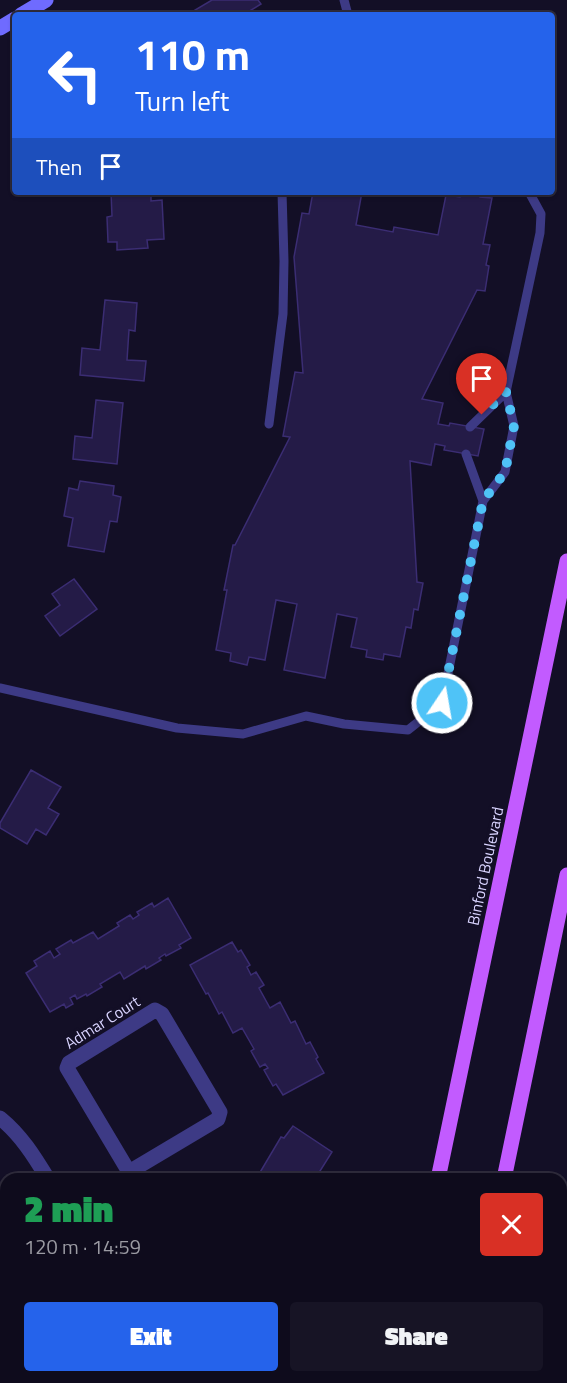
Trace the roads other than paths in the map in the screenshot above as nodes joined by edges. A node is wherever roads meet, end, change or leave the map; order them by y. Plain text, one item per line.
1 (46, 0) edge
2 (26, 12) edge
3 (282, 195) edge
4 (531, 195) edge
5 (506, 392) junction
6 (269, 424) dead end
7 (470, 427) dead end
8 (466, 454) dead end
9 (483, 501) junction
10 (567, 561) edge
11 (0, 688) edge
12 (567, 875) edge
13 (0, 1118) edge
14 (44, 1173) edge
15 (122, 1173) edge
16 (129, 1173) edge
17 (439, 1173) edge
18 (505, 1173) edge

1 - 2 main road
3 - 6 lane
4 - 5 lane
5 - 7 lane
5 - 9 lane
8 - 9 lane
9 - 11 lane
10 - 17 main road, Binford Boulevard
12 - 18 main road
13 - 14 street
15 - 16 street, Admar Court

